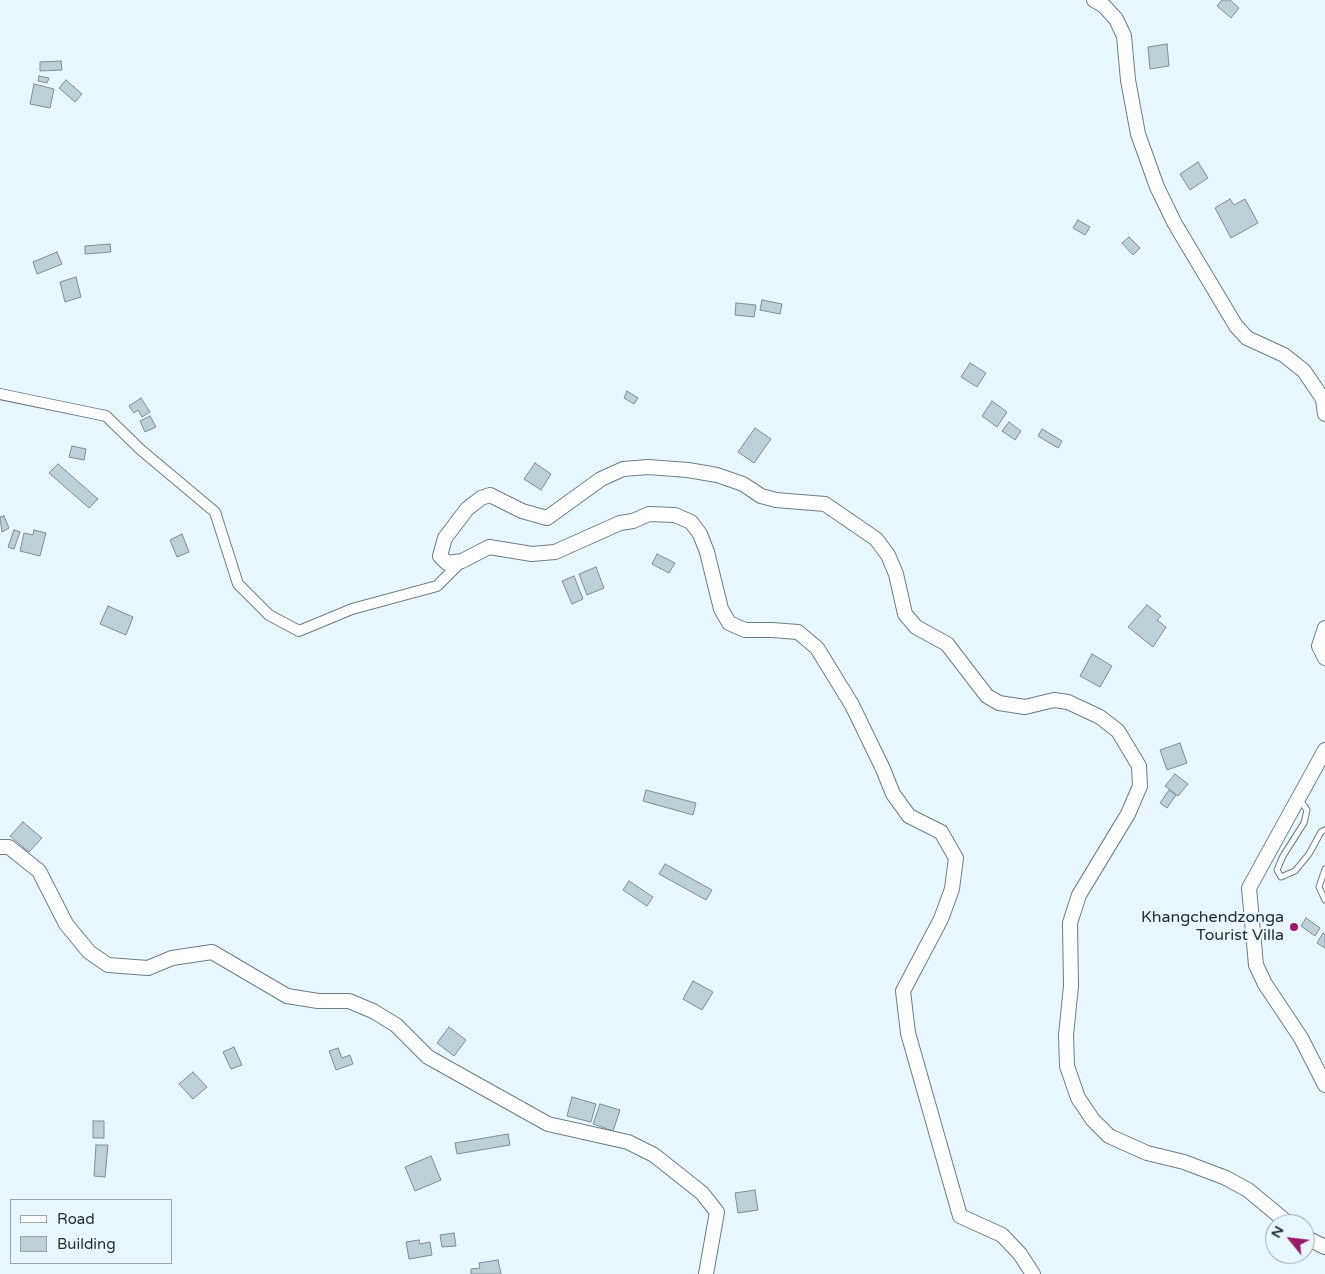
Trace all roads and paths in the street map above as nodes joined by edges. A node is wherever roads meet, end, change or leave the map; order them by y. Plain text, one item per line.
1 (1094, 0) edge
2 (0, 394) edge
3 (1325, 414) edge
4 (462, 561) junction
5 (1325, 628) edge
6 (1325, 658) edge
7 (1325, 750) edge
8 (1298, 798) junction
9 (1325, 830) edge
10 (0, 847) edge
11 (1325, 869) edge
12 (1325, 900) edge
13 (1325, 1085) edge
14 (1276, 1214) edge
15 (706, 1274) edge
16 (1033, 1274) edge

1 - 3 street
2 - 4 street
4 - 14 street
4 - 16 street
5 - 6 street
7 - 8 street
8 - 9 lane
8 - 13 street
10 - 15 street
11 - 12 lane

